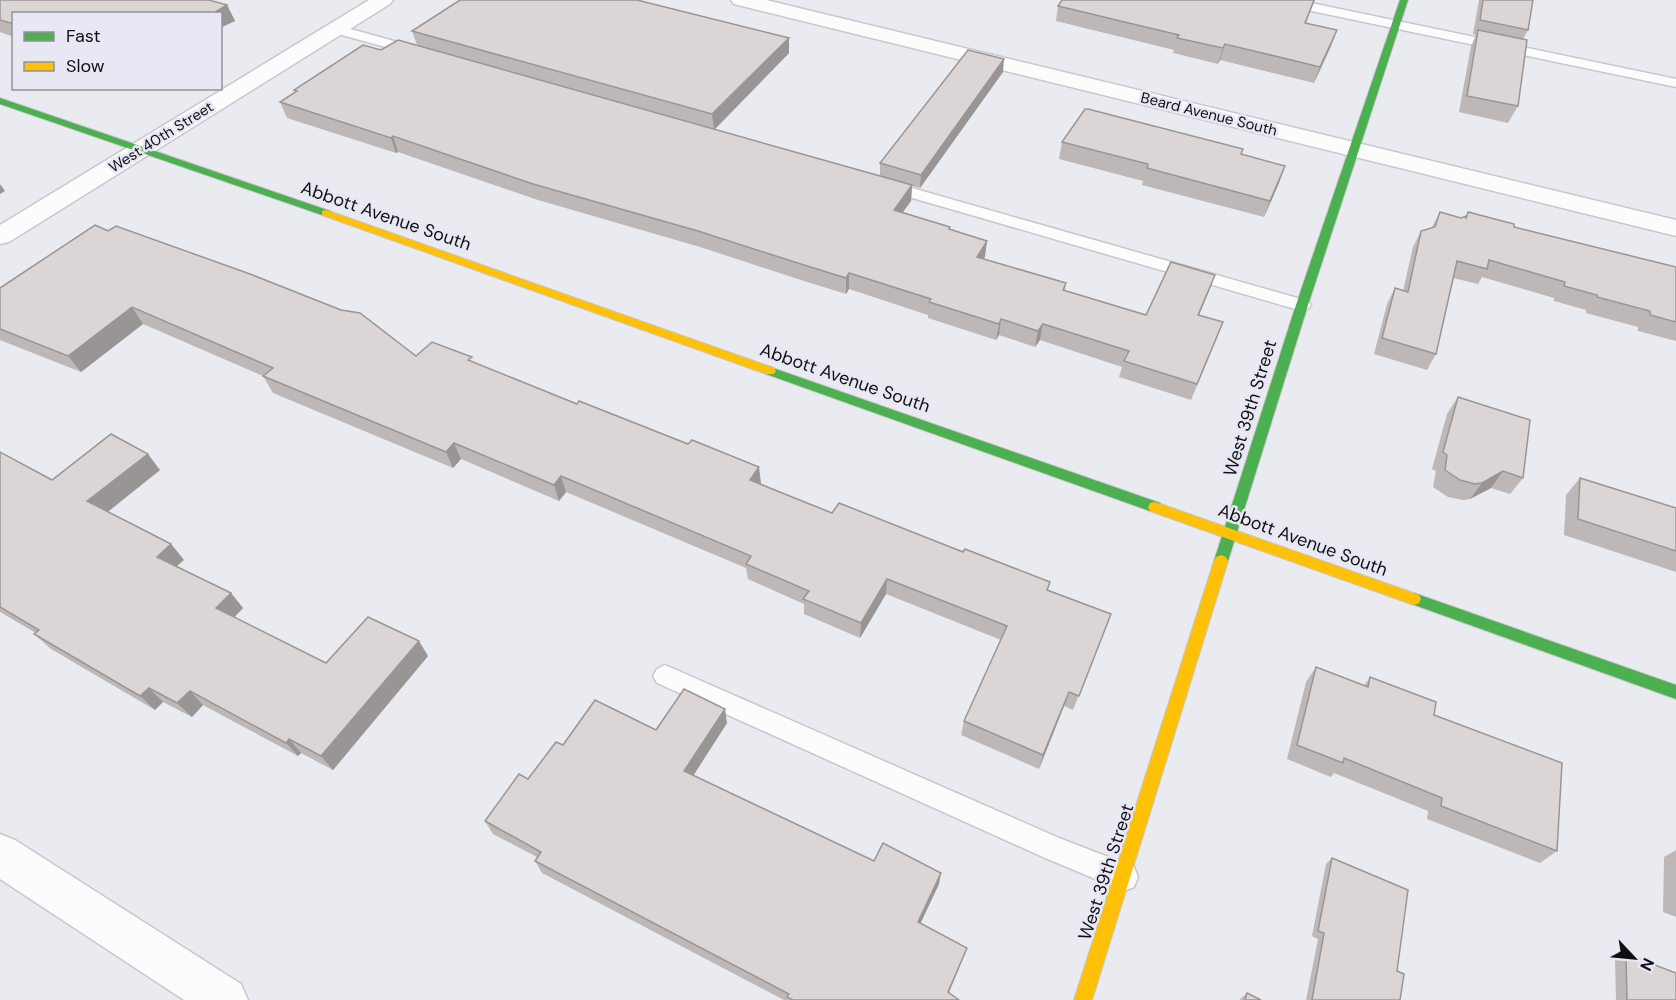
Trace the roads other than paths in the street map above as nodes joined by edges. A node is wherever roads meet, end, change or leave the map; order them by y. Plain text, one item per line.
1 (383, 0) edge
2 (741, 0) edge
3 (1278, 0) edge
4 (1404, 0) edge
5 (1396, 24) junction
6 (336, 29) junction
7 (432, 56) edge
8 (1676, 83) edge
9 (0, 101) edge
10 (1353, 149) junction
11 (139, 150) junction
12 (866, 180) edge
13 (1676, 228) edge
14 (0, 236) edge
15 (1302, 304) junction
16 (1229, 533) junction
17 (665, 676) dead end
18 (1676, 692) edge
19 (0, 855) edge
20 (1124, 877) junction
21 (225, 1000) edge
22 (1083, 1000) edge

1 - 6 street, West 40th Street
2 - 10 street, Beard Avenue South
3 - 5 lane
4 - 5 street, West 39th Street
5 - 8 lane
5 - 10 street, West 39th Street
6 - 7 lane
6 - 11 street, West 40th Street
9 - 11 street, Abbott Avenue South
10 - 13 street, Beard Avenue South
10 - 15 street, West 39th Street
11 - 14 street, West 40th Street
11 - 16 street, Abbott Avenue South
12 - 15 lane
15 - 16 street, West 39th Street
16 - 18 street, Abbott Avenue South
16 - 20 street, West 39th Street
17 - 20 lane
19 - 21 street
20 - 22 street, West 39th Street

